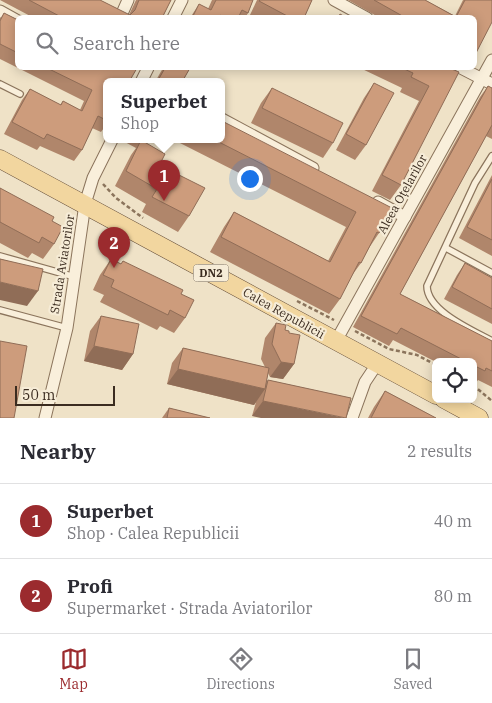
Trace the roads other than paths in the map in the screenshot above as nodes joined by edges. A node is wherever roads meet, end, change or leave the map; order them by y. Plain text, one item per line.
1 (128, 0) edge
2 (334, 0) edge
3 (0, 11) edge
4 (121, 15) edge
5 (361, 15) edge
6 (15, 19) edge
7 (492, 60) edge
8 (465, 70) edge
9 (487, 81) edge
10 (0, 84) edge
11 (20, 94) dead end
12 (225, 121) edge
13 (110, 143) edge
14 (492, 156) edge
15 (0, 159) edge
16 (326, 175) edge
17 (370, 198) edge
18 (85, 204) junction
19 (405, 217) junction
20 (446, 248) junction
21 (0, 256) edge
22 (492, 273) edge
23 (75, 277) junction
24 (0, 310) edge
25 (67, 328) junction
26 (336, 341) junction
27 (492, 341) edge
28 (377, 364) junction
29 (432, 393) edge
30 (451, 403) edge
31 (45, 418) edge
32 (352, 418) edge
33 (479, 418) edge

1 - 4 street
2 - 5 street
3 - 6 street
7 - 9 street, Aleea Oțelarilor
8 - 9 street
9 - 19 street, Aleea Oțelarilor
10 - 11 lane
12 - 16 street
13 - 18 street
14 - 20 lane
15 - 18 main road, Calea Republicii / DN2
17 - 19 street
18 - 23 street, Strada Aviatorilor
18 - 26 main road, Calea Republicii / DN2
19 - 26 street, Aleea Oțelarilor
20 - 22 lane
20 - 27 lane
21 - 23 lane
23 - 25 street, Strada Aviatorilor
24 - 25 lane, Strada Aviatorilor
25 - 31 street, Strada Aviatorilor
26 - 28 main road, Calea Republicii / DN2
28 - 29 main road, Calea Republicii / DN2
28 - 32 street
30 - 33 main road

